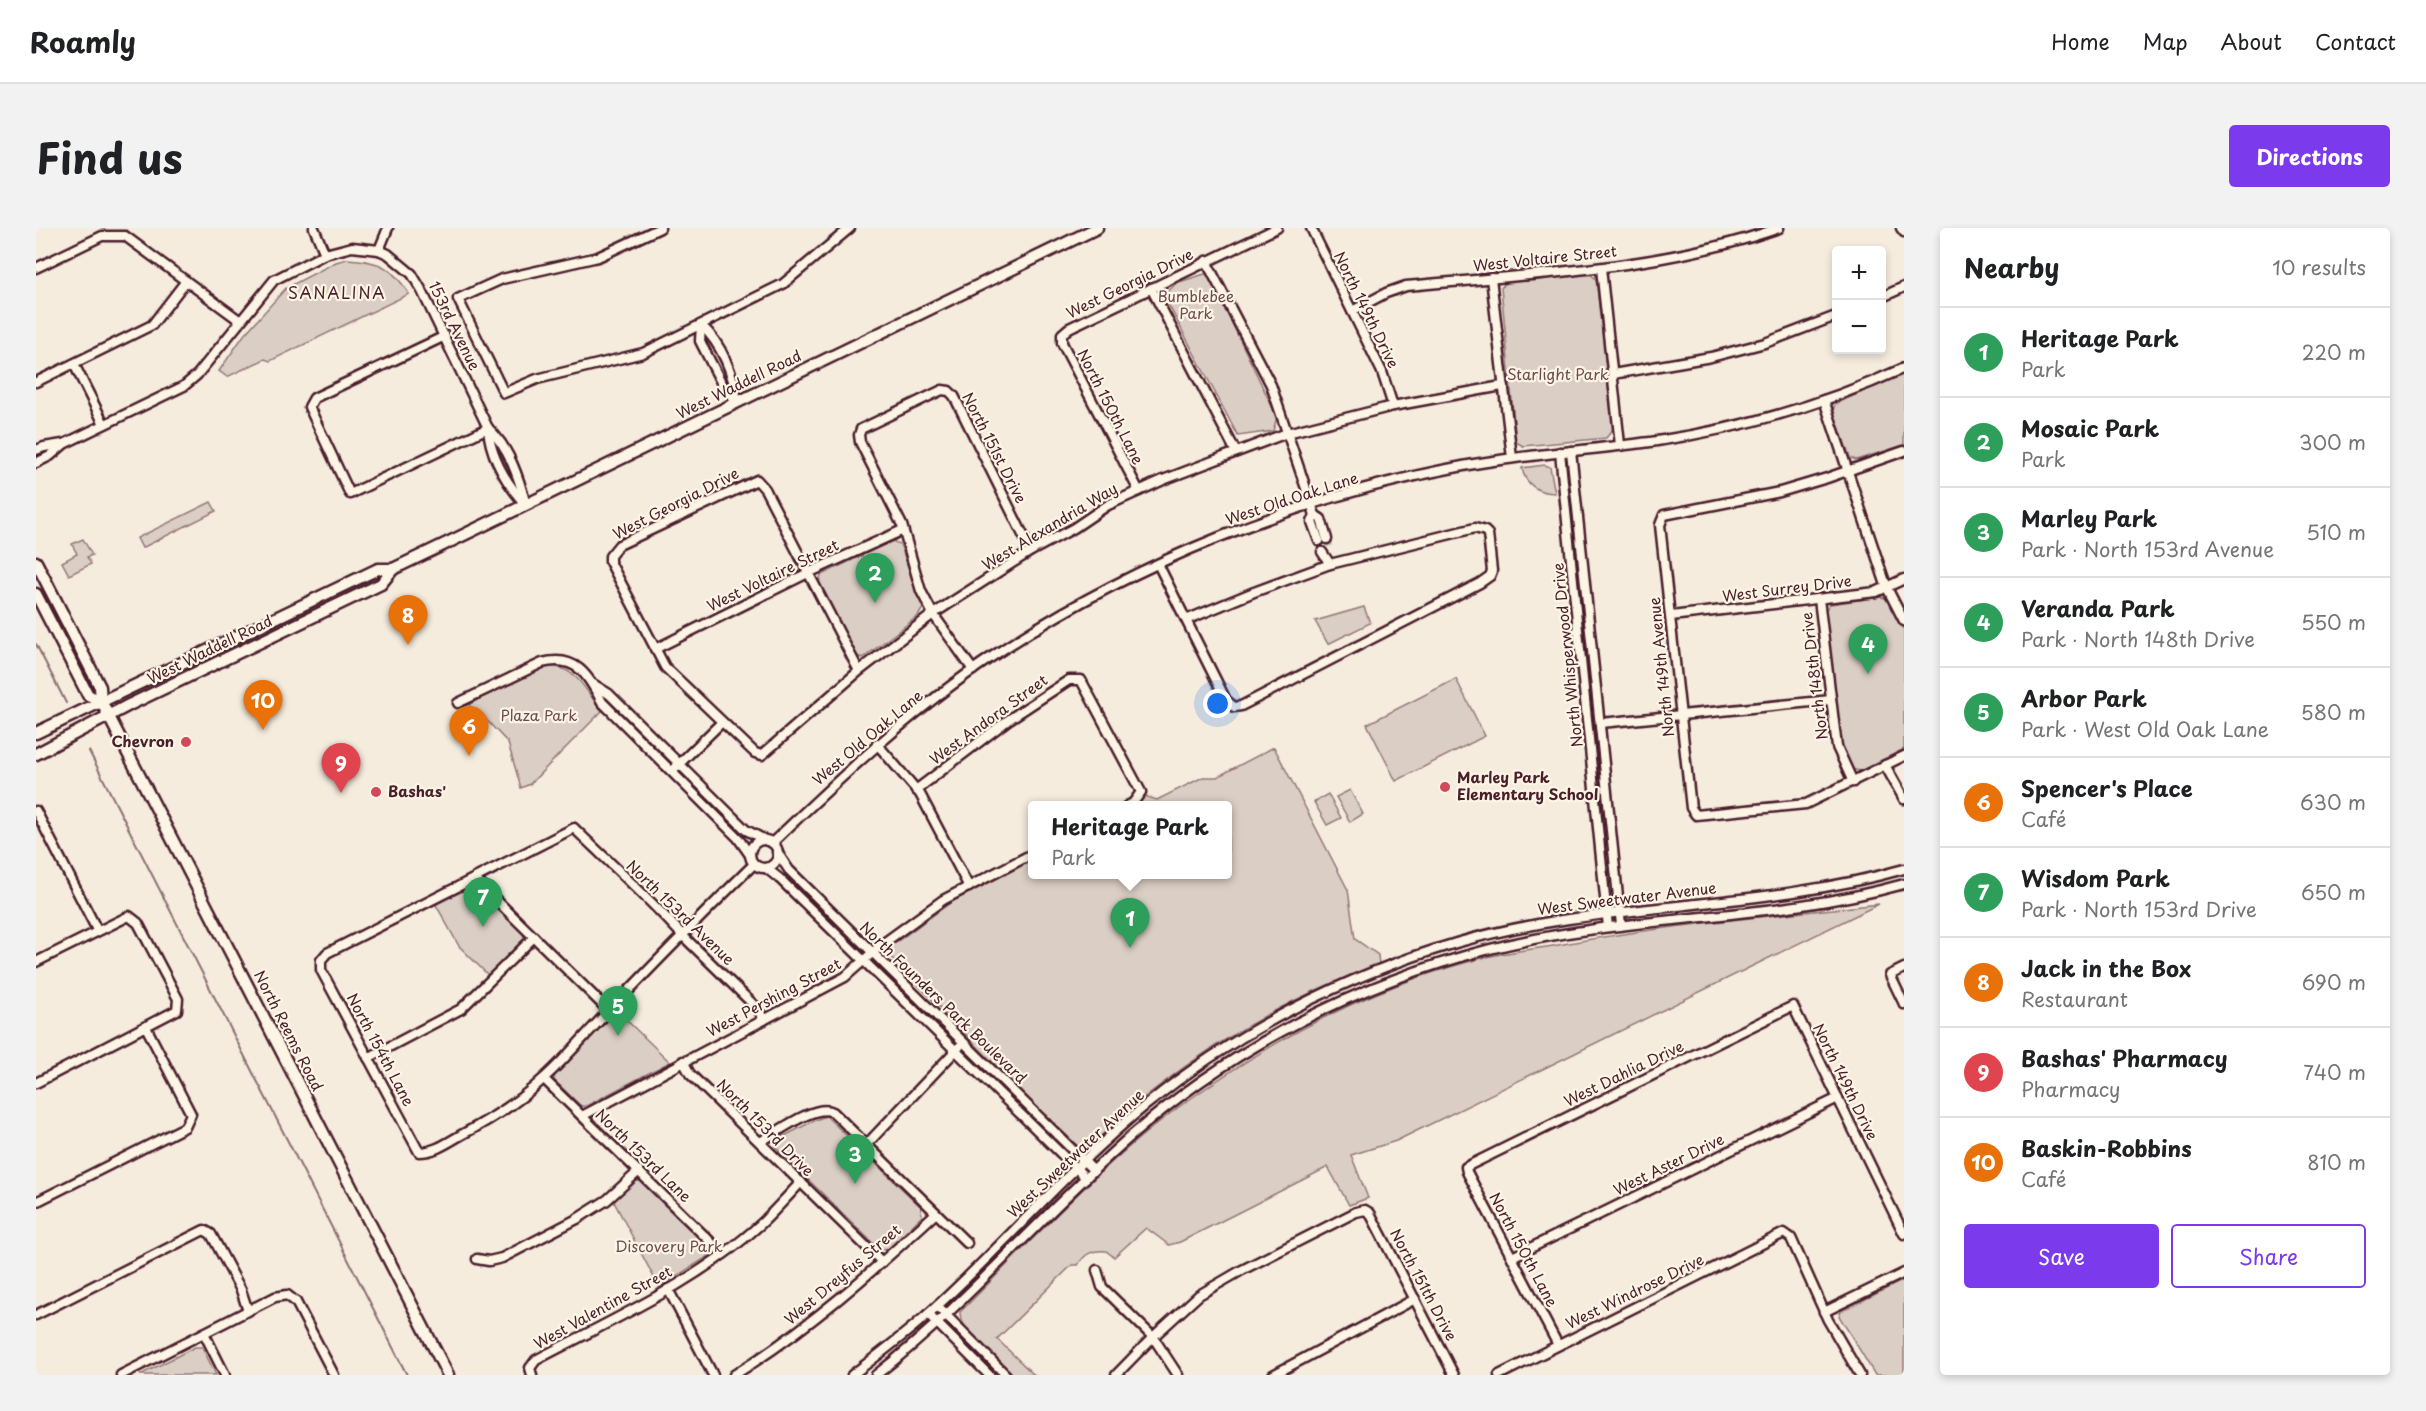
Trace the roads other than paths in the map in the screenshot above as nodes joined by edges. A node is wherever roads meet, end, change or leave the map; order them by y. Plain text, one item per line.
1 (314, 228) edge
2 (388, 228) edge
3 (660, 228) edge
4 (850, 228) edge
5 (1097, 228) edge
6 (1277, 228) edge
7 (1311, 228) edge
8 (1779, 228) edge
9 (1901, 228) edge
10 (649, 230) edge
11 (1904, 232) edge
12 (379, 250) junction
13 (325, 254) junction
14 (1206, 261) junction
15 (36, 268) edge
16 (1601, 268) junction
17 (1491, 278) junction
18 (186, 281) junction
19 (1904, 287) edge
20 (1151, 288) junction
21 (1886, 295) edge
22 (1352, 311) junction
23 (1832, 318) edge
24 (239, 320) junction
25 (701, 325) junction
26 (1062, 334) joint
27 (445, 336) junction
28 (74, 364) junction
29 (1904, 368) edge
30 (1613, 374) junction
31 (36, 382) edge
32 (1502, 386) junction
33 (1824, 400) junction
34 (738, 402) junction
35 (1393, 406) junction
36 (104, 424) junction
37 (488, 428) junction
38 (1288, 433) junction
39 (64, 444) junction
40 (1620, 445) junction
41 (36, 450) edge
42 (1572, 451) junction
43 (1904, 451) edge
44 (1236, 452) junction
45 (1560, 452) junction
46 (1512, 458) junction
47 (36, 463) edge
48 (1848, 471) junction
49 (1139, 491) junction
50 (1311, 504) junction
51 (526, 505) junction
52 (903, 530) junction
53 (1322, 538) tunnel mouth
54 (1031, 550) junction
55 (36, 562) edge
56 (1158, 564) junction
57 (393, 569) junction
58 (808, 573) junction
59 (1904, 579) edge
60 (338, 588) junction
61 (1887, 588) junction
62 (36, 594) edge
63 (1819, 599) junction
64 (933, 614) junction
65 (1671, 616) junction
66 (1186, 620) junction
67 (1904, 621) edge
68 (250, 647) junction
69 (655, 649) junction
70 (973, 670) junction
71 (859, 671) junction
72 (592, 684) junction
73 (1831, 700) junction
74 (101, 701) junction
75 (458, 703) dead end
76 (109, 716) junction
77 (1681, 716) junction
78 (722, 722) junction
79 (1601, 723) junction
80 (36, 734) edge
81 (878, 744) junction
82 (36, 754) edge
83 (1904, 756) edge
84 (679, 765) junction
85 (1885, 765) junction
86 (672, 772) junction
87 (1852, 782) junction
88 (916, 790) junction
89 (1904, 799) edge
90 (1134, 801) edge
91 (36, 811) edge
92 (769, 842) junction
93 (777, 852) junction
94 (750, 855) junction
95 (1028, 856) edge
96 (754, 864) junction
97 (766, 868) junction
98 (1904, 869) edge
99 (475, 879) junction
100 (1904, 884) edge
101 (969, 887) junction
102 (1620, 912) junction
103 (1607, 913) junction
104 (1621, 925) junction
105 (1608, 927) junction
106 (97, 930) junction
107 (683, 936) junction
108 (534, 937) junction
109 (873, 954) junction
110 (36, 962) edge
111 (865, 962) junction
112 (1904, 968) edge
113 (1904, 1004) edge
114 (1793, 1006) joint
115 (609, 1011) junction
116 (764, 1020) junction
117 (146, 1027) junction
118 (964, 1042) junction
119 (956, 1051) junction
120 (368, 1058) junction
121 (683, 1061) junction
122 (544, 1079) junction
123 (36, 1083) edge
124 (1838, 1098) junction
125 (582, 1116) junction
126 (760, 1142) junction
127 (867, 1144) junction
128 (1084, 1161) junction
129 (1077, 1167) junction
130 (1466, 1167) joint
131 (639, 1171) junction
132 (1094, 1171) junction
133 (1086, 1178) junction
134 (801, 1182) junction
135 (36, 1202) edge
136 (1904, 1207) edge
137 (1894, 1212) junction
138 (936, 1213) junction
139 (1904, 1234) edge
140 (968, 1243) dead end
141 (723, 1254) junction
142 (1512, 1257) junction
143 (477, 1259) dead end
144 (882, 1262) junction
145 (1097, 1270) dead end
146 (1904, 1274) edge
147 (668, 1289) junction
148 (1415, 1299) junction
149 (937, 1306) junction
150 (248, 1311) junction
151 (1824, 1312) junction
152 (36, 1314) edge
153 (928, 1314) junction
154 (946, 1316) junction
155 (938, 1325) junction
156 (204, 1333) junction
157 (1153, 1337) junction
158 (1558, 1345) junction
159 (531, 1371) edge
160 (121, 1375) edge
161 (225, 1375) edge
162 (334, 1375) edge
163 (448, 1375) edge
164 (712, 1375) edge
165 (734, 1375) edge
166 (852, 1375) edge
167 (876, 1375) edge
168 (989, 1375) edge
169 (1006, 1375) edge
170 (1116, 1375) edge
171 (1178, 1375) edge
172 (1273, 1375) edge
173 (1454, 1375) edge
174 (1498, 1375) edge
175 (1860, 1375) edge

1 - 13 street
2 - 12 street
3 - 10 street
4 - 25 street
5 - 34 main road, West Waddell Road
6 - 14 street, West Georgia Drive
7 - 22 street, North 149th Drive
8 - 16 street, West Voltaire Street
9 - 11 street
10 - 25 street
12 - 13 street
12 - 27 street, 153rd Avenue
13 - 24 street
14 - 20 street, West Georgia Drive
14 - 38 street
15 - 18 street
16 - 17 street, West Voltaire Street
16 - 30 street
17 - 22 street, West Voltaire Street
17 - 32 street
18 - 24 street
18 - 28 street
19 - 21 street
20 - 26 street, West Georgia Drive
20 - 44 street
22 - 35 street, North 149th Drive
23 - 30 street
24 - 36 street
25 - 34 street
25 - 34 street
26 - 49 street, North 150th Lane
27 - 37 street, 153rd Avenue
27 - 37 street
28 - 31 street
28 - 36 street
29 - 33 street, West Old Oak Lane
30 - 40 street
32 - 35 street, West Alexandria Way
32 - 46 street
33 - 40 street, West Old Oak Lane
33 - 48 street
34 - 51 main road, West Waddell Road
35 - 38 street, West Alexandria Way
36 - 39 street
37 - 51 street, 153rd Avenue
38 - 44 street, West Alexandria Way
38 - 50 street
39 - 41 street
39 - 47 street
40 - 42 street, West Old Oak Lane
42 - 45 street, West Old Oak Lane
42 - 79 street, North Whisperwood Drive
43 - 48 street
44 - 49 street, West Alexandria Way
45 - 46 street, West Old Oak Lane
45 - 103 street, North Whisperwood Drive
46 - 50 street, West Old Oak Lane
48 - 61 street
48 - 65 street, North 149th Avenue
49 - 54 street, West Alexandria Way
50 - 53 street
50 - 56 street, West Old Oak Lane
51 - 57 main road, West Waddell Road
52 - 54 street, North 151st Drive
52 - 58 street, West Voltaire Street
52 - 64 street
54 - 64 street, West Alexandria Way
55 - 74 main road, North Reems Road
56 - 66 street
56 - 70 street, West Old Oak Lane
57 - 60 main road, West Waddell Road
57 - 68 main road, West Waddell Road
58 - 69 street, West Voltaire Street
58 - 69 street, West Georgia Drive
58 - 71 street
59 - 61 street, West Surrey Drive
60 - 68 main road
60 - 74 main road, West Waddell Road
61 - 63 street, West Surrey Drive
61 - 67 street
62 - 74 main road, North Reems Road
63 - 65 street, West Surrey Drive
63 - 73 street, North 148th Drive
64 - 70 street
64 - 71 street, West Alexandria Way
65 - 77 street, North 149th Avenue
66 - 66 street
68 - 76 main road, West Waddell Road
69 - 78 street
70 - 81 street, West Old Oak Lane
71 - 78 street, West Alexandria Way
72 - 75 street
72 - 84 street
72 - 86 street
73 - 77 street
73 - 87 street, North 148th Drive
74 - 76 main road, North Reems Road
74 - 80 main road, West Waddell Road
76 - 82 main road, West Waddell Road
76 - 163 main road, North Reems Road
77 - 79 street
77 - 87 street, North 149th Avenue
78 - 84 street
79 - 102 street, North Whisperwood Drive
81 - 88 street
81 - 92 street, West Old Oak Lane
83 - 85 street
84 - 86 street
84 - 92 street
85 - 87 street
85 - 89 street
86 - 94 street
88 - 90 street, West Andora Street
88 - 101 street
91 - 106 street
92 - 93 street
92 - 94 street
93 - 97 street
93 - 109 street, North Founders Park Boulevard
94 - 96 street
95 - 101 street, West Pershing Street
96 - 97 street
96 - 107 street
97 - 111 street, North Founders Park Boulevard
98 - 102 street, West Sweetwater Avenue
99 - 107 street, North 153rd Avenue
99 - 108 street
99 - 120 street, North 154th Lane
100 - 104 street, West Sweetwater Avenue
101 - 109 street, West Pershing Street
102 - 103 street, West Sweetwater Avenue
102 - 104 street, North Whisperwood Drive
103 - 105 street, North Whisperwood Drive
103 - 128 street, West Sweetwater Avenue
104 - 105 street, West Sweetwater Avenue
105 - 132 street, West Sweetwater Avenue
106 - 110 street
106 - 117 street
107 - 115 street
107 - 116 street, North 153rd Avenue
108 - 115 street
108 - 120 street
109 - 111 street, West Pershing Street
109 - 118 street, North Founders Park Boulevard
111 - 116 street, West Pershing Street
111 - 119 street, North Founders Park Boulevard
112 - 113 street
114 - 124 street, North 149th Drive
114 - 130 street, West Dahlia Drive
115 - 122 street
116 - 121 street, West Pershing Street
117 - 123 street
117 - 135 street
118 - 119 street
118 - 128 street, North Founders Park Boulevard
119 - 127 street
119 - 129 street, North Founders Park Boulevard
120 - 122 street, North 154th Lane
121 - 125 street, West Pershing Street
121 - 126 street, North 153rd Drive
122 - 125 street, North 153rd Lane
124 - 137 street, North 149th Drive
124 - 142 street, West Aster Drive
125 - 131 street, North 153rd Lane
126 - 127 street
126 - 134 street, North 153rd Drive
127 - 138 street
128 - 129 street, West Sweetwater Avenue
128 - 132 street, North Founders Park Boulevard
129 - 133 street, North Founders Park Boulevard
129 - 149 street, West Sweetwater Avenue
130 - 142 street, North 150th Lane
131 - 141 street, North 153rd Lane
131 - 143 street
132 - 133 street, West Sweetwater Avenue
133 - 154 street, West Sweetwater Avenue
134 - 141 street, West Valentine Street
134 - 144 street, North 153rd Drive
136 - 137 street
137 - 139 street, North 149th Drive
138 - 140 street
138 - 144 street, West Dreyfus Street
141 - 147 street, West Valentine Street
142 - 158 street, North 150th Lane
144 - 165 street, West Dreyfus Street
145 - 157 street
146 - 151 street
147 - 159 street, West Valentine Street
147 - 164 street
148 - 157 street, North 151th Drive
148 - 172 street
148 - 173 street, North 151th Drive
149 - 153 street, West Sweetwater Avenue
149 - 154 street
150 - 152 street
150 - 156 street
150 - 162 street
151 - 158 street, West Windrose Drive
151 - 175 street
153 - 155 street
153 - 166 street, West Sweetwater Avenue
154 - 155 street, West Sweetwater Avenue
154 - 169 street
155 - 167 street, West Sweetwater Avenue
155 - 168 street
156 - 160 street
156 - 161 street
157 - 170 street
157 - 171 street
158 - 174 street, West Windrose Drive

